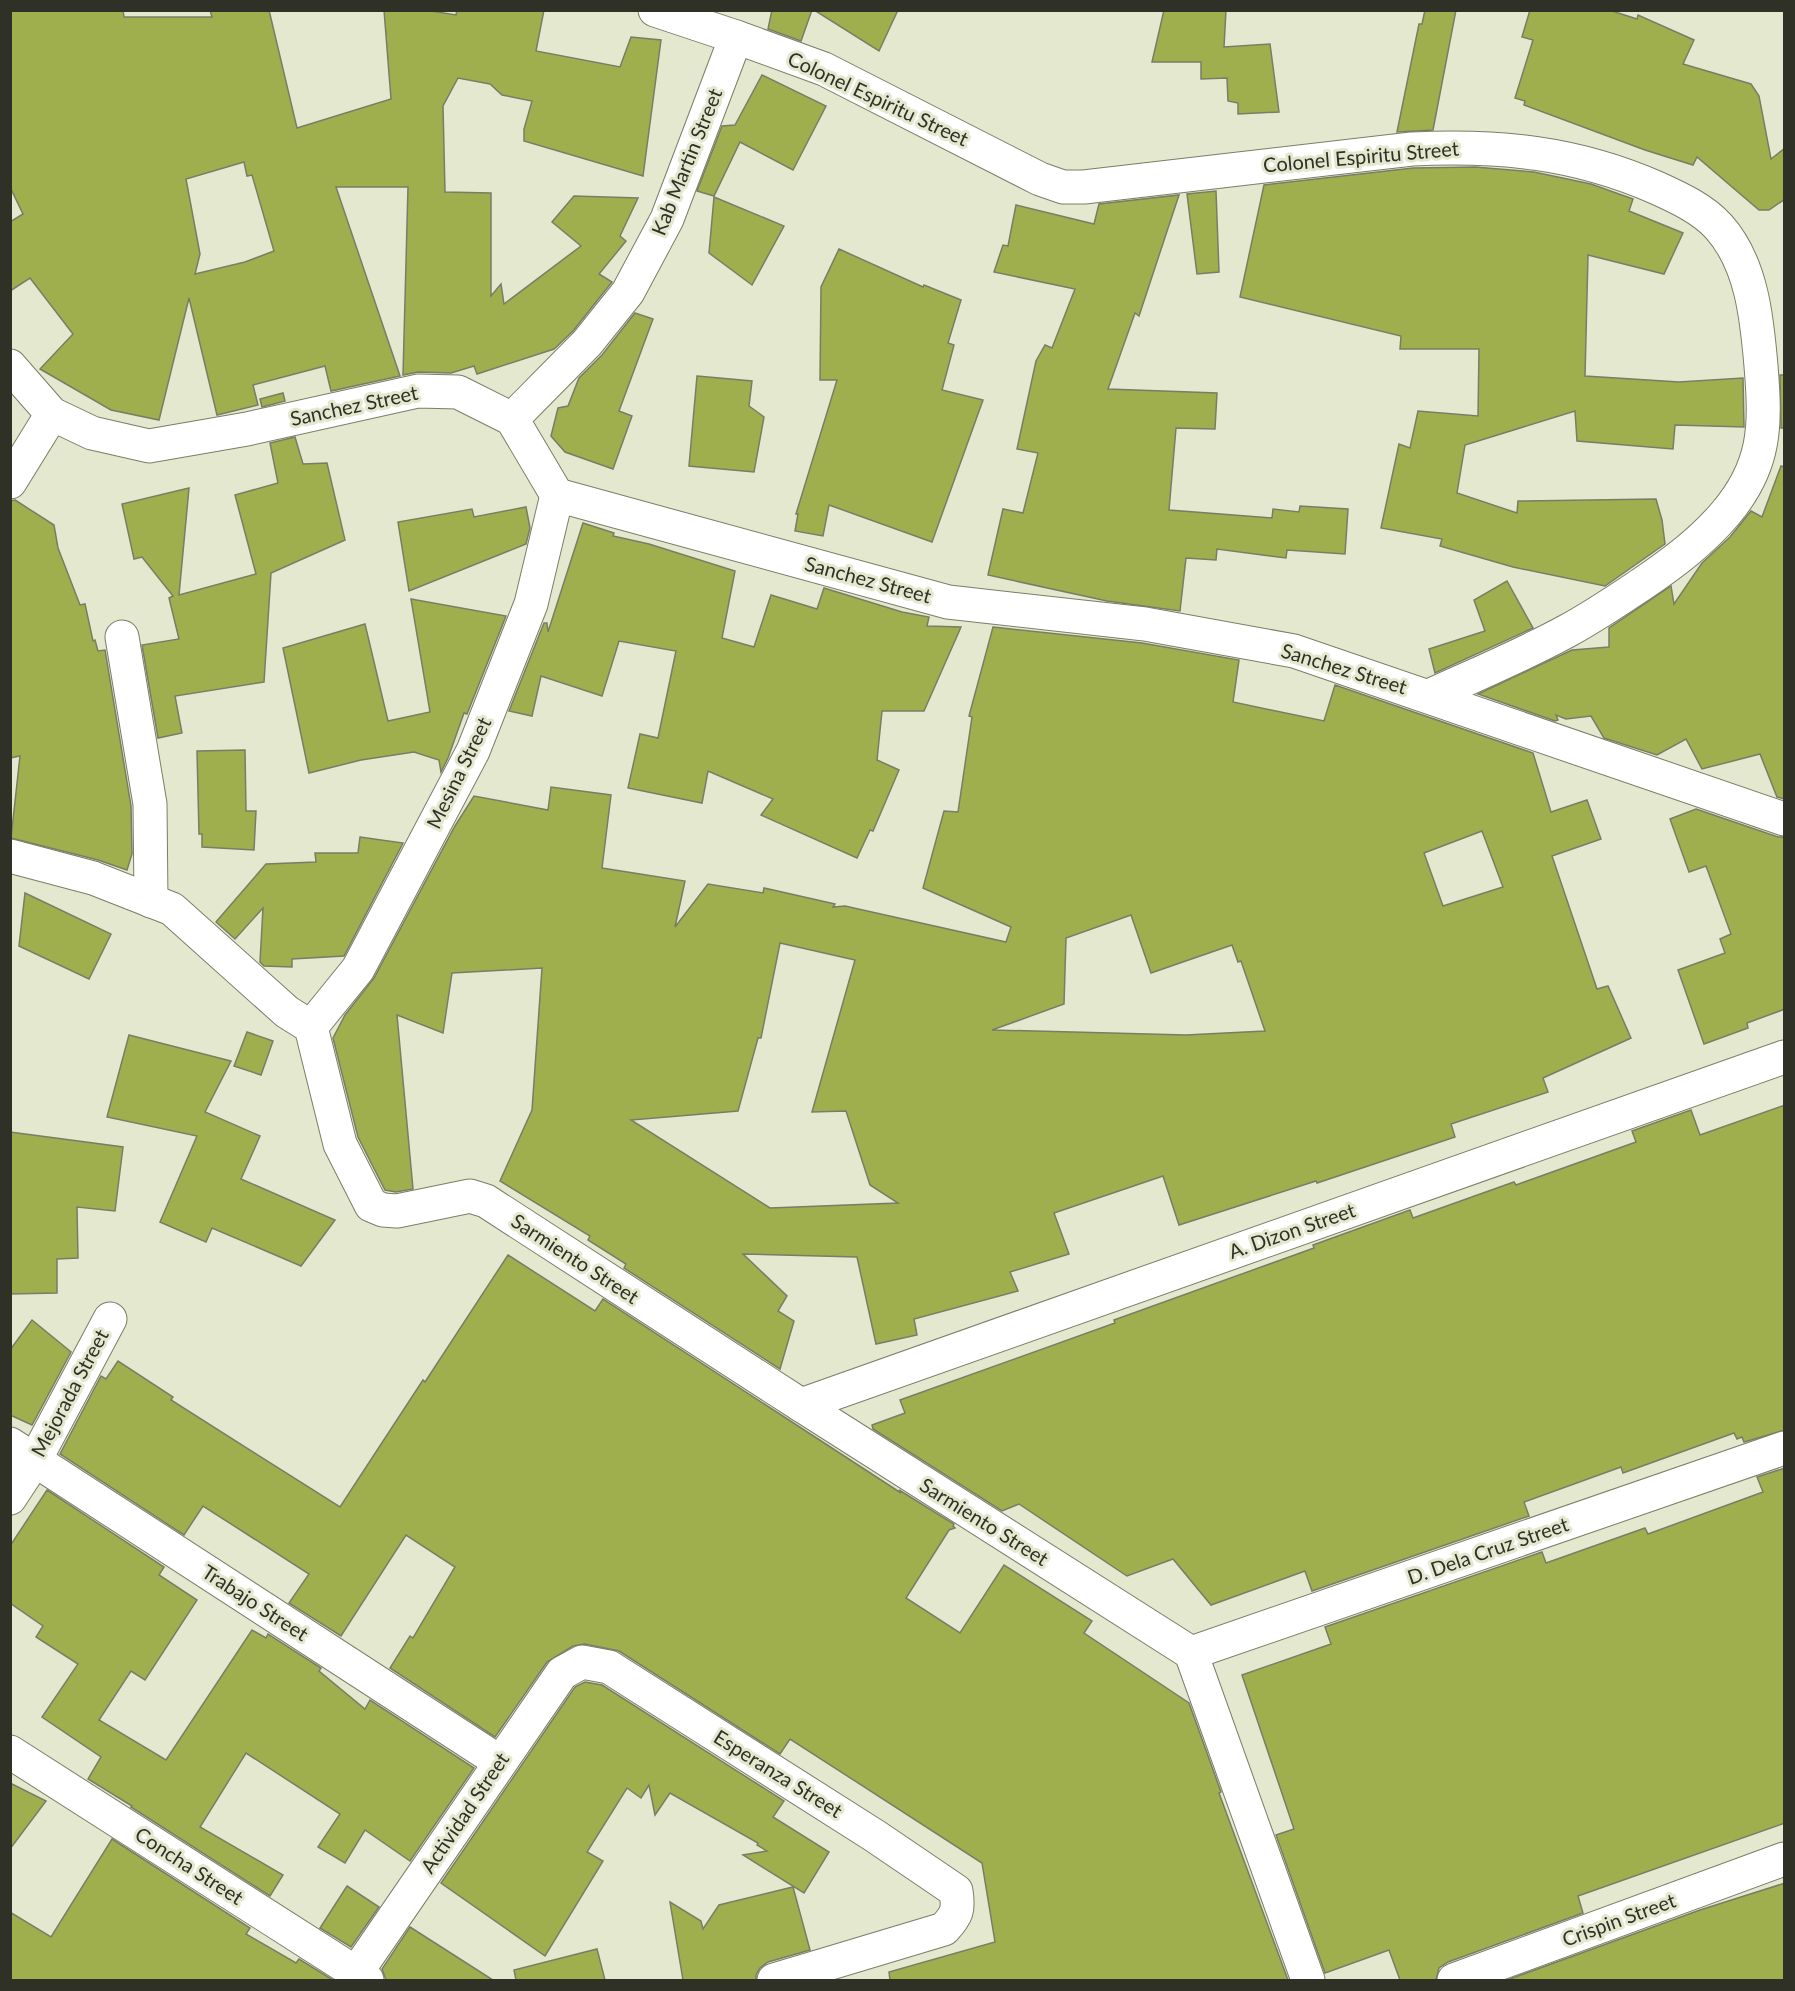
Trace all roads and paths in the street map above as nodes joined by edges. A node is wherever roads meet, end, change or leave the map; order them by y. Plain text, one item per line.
1 (655, 10) edge
2 (736, 36) junction
3 (10, 366) edge
4 (52, 414) junction
5 (512, 419) junction
6 (10, 482) edge
7 (557, 495) junction
8 (122, 637) dead end
9 (1429, 696) junction
10 (1785, 819) edge
11 (10, 856) edge
12 (151, 901) junction
13 (310, 1027) junction
14 (1785, 1057) edge
15 (110, 1319) dead end
16 (801, 1405) junction
17 (1785, 1449) edge
18 (23, 1452) edge
19 (10, 1498) edge
20 (1191, 1653) junction
21 (582, 1662) joint
22 (10, 1752) edge
23 (500, 1762) junction
24 (1785, 1859) edge
25 (362, 1977) edge
26 (774, 1980) edge
27 (1308, 1980) edge
28 (1454, 1980) edge

1 - 2 street, Colonel Espiritu Street
2 - 5 street, Kab Martin Street
2 - 9 street, Colonel Espiritu Street
3 - 4 street, Sanchez Street
4 - 5 street, Sanchez Street
4 - 6 street
5 - 7 street
7 - 9 street, Sanchez Street
7 - 13 street, Mesina Street
8 - 12 street
9 - 10 street, Sanchez Street
11 - 12 street
12 - 13 street
13 - 16 street, Sarmiento Street
14 - 16 street, A. Dizon Street
15 - 18 street, Mejorada Street
16 - 20 street, Sarmiento Street
17 - 20 street, D. Dela Cruz Street
18 - 19 street, Mejorada Street
18 - 23 street, Trabajo Street
20 - 27 street
21 - 23 street, Actividad Street
21 - 26 street, Esperanza Street
22 - 25 street, Concha Street
23 - 25 street, Actividad Street
24 - 28 street, Crispin Street

